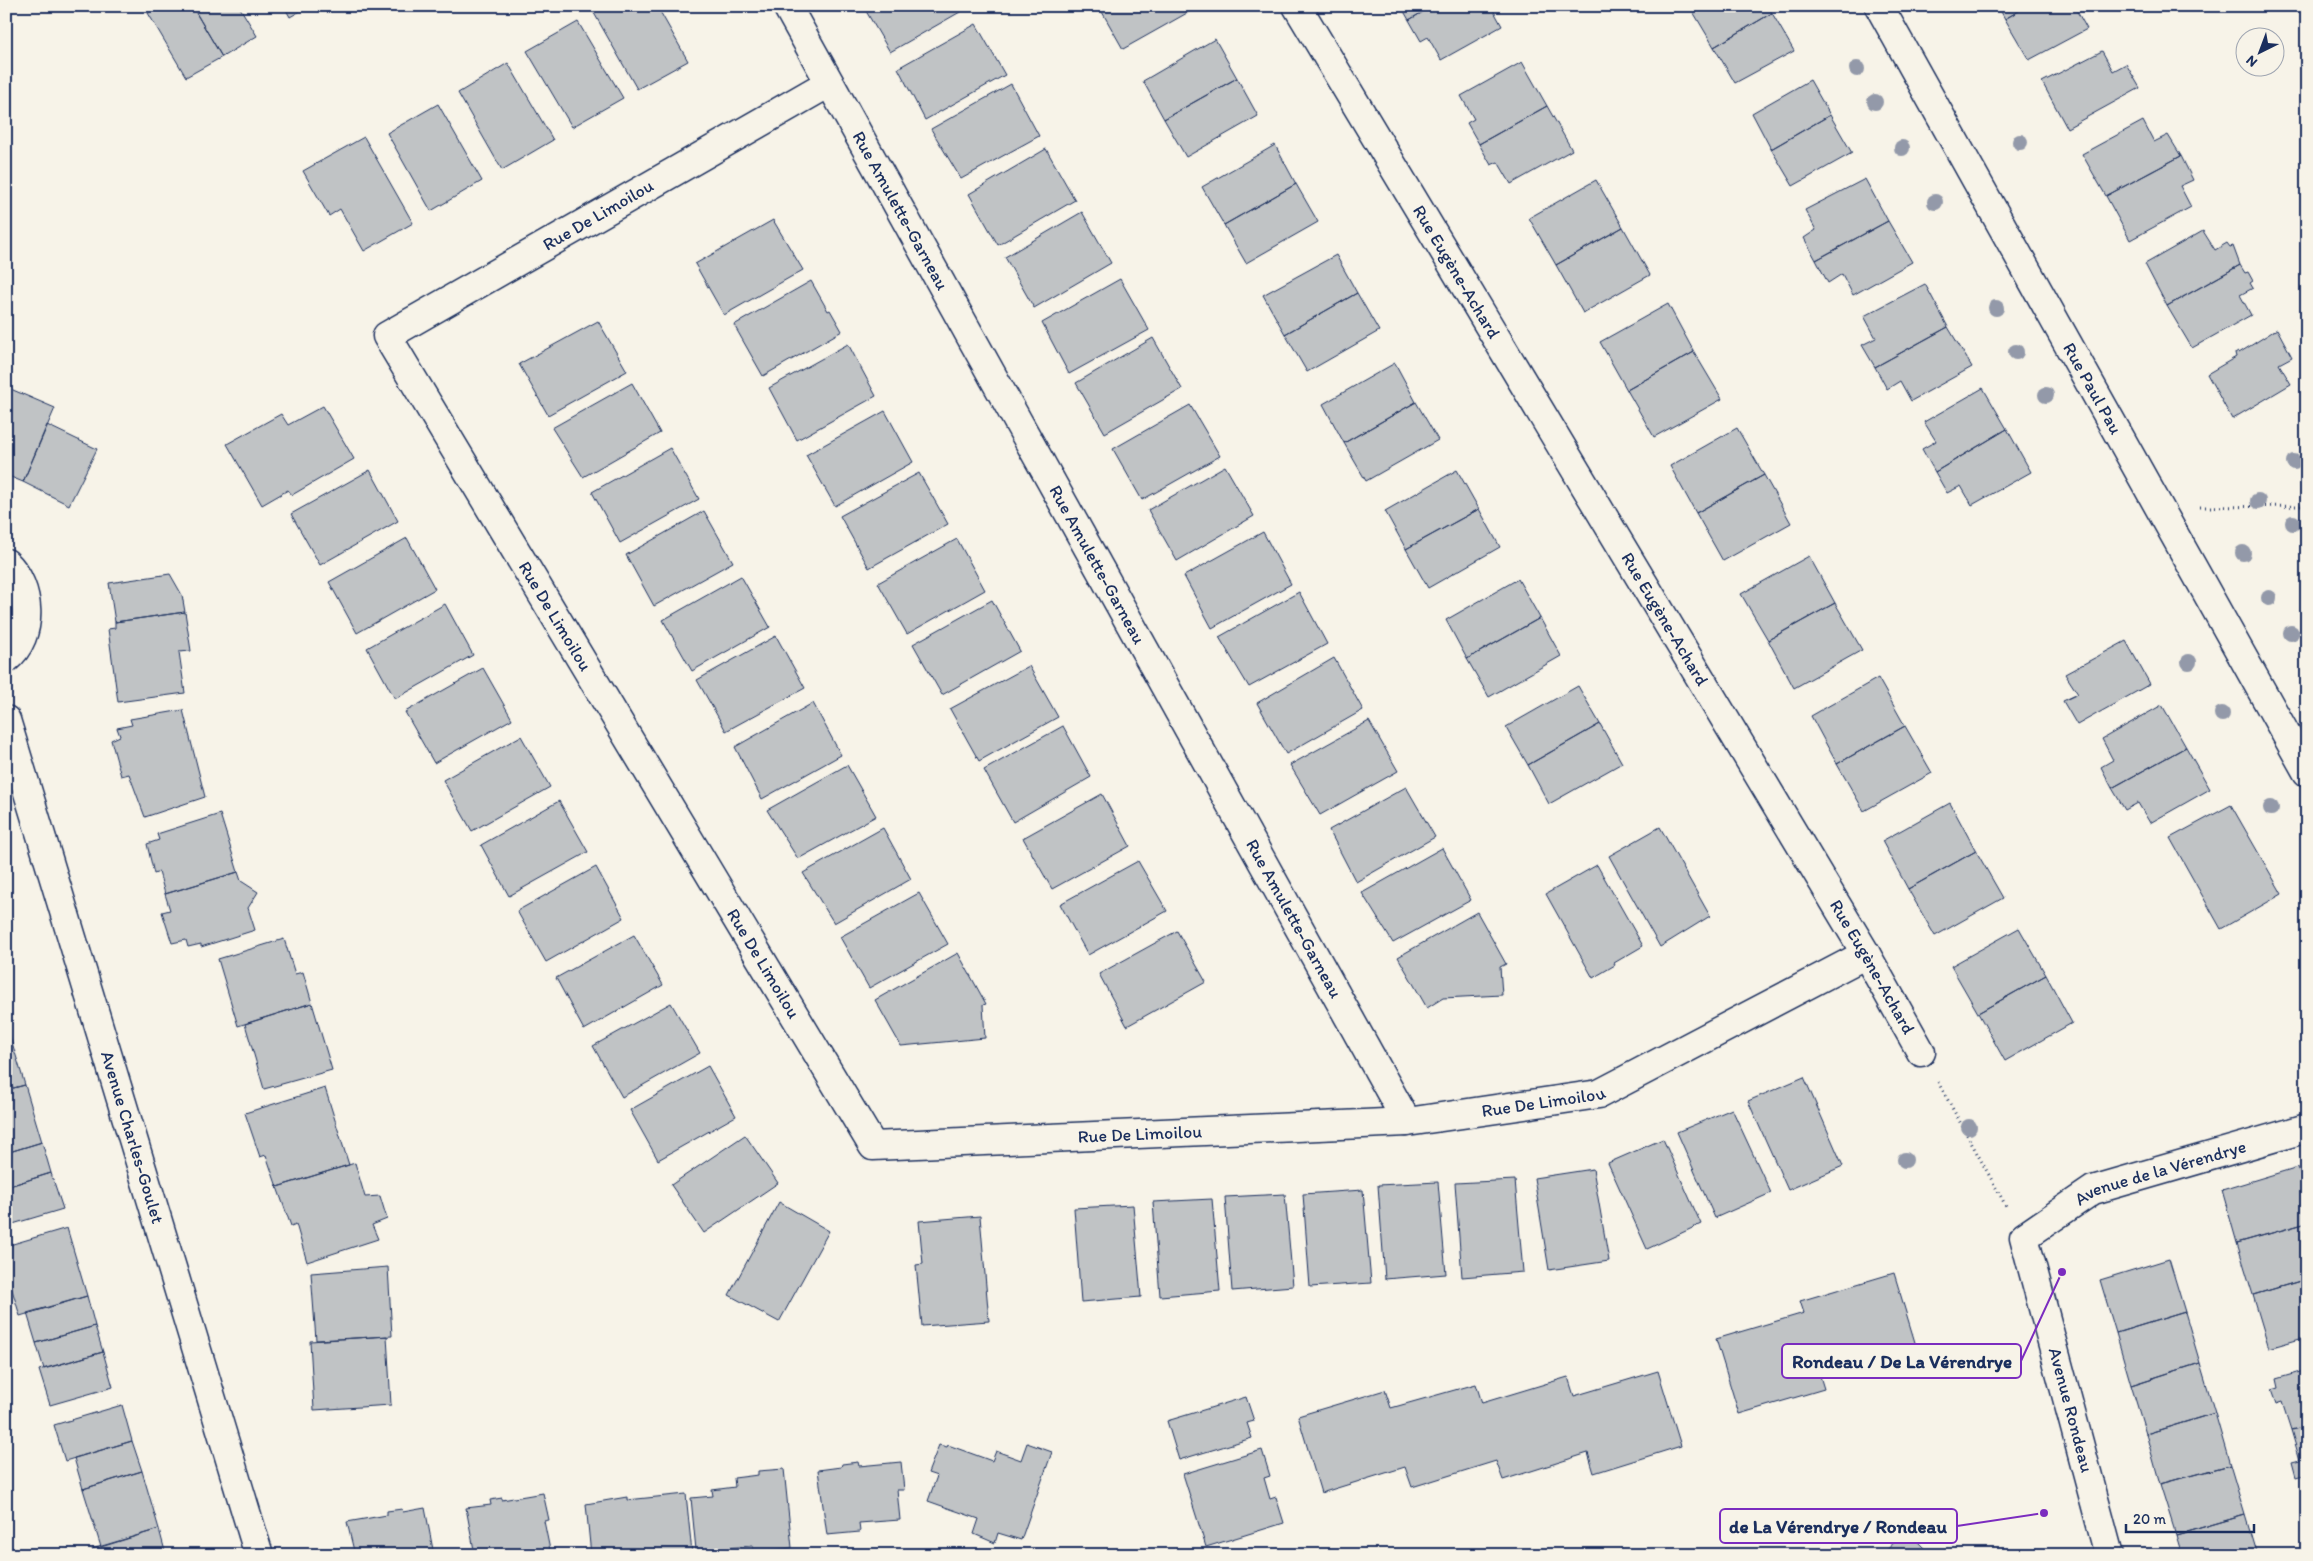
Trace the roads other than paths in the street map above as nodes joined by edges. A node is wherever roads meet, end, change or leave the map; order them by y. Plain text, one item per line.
1 (787, 6) edge
2 (1297, 6) edge
3 (1879, 6) edge
4 (829, 82) junction
5 (6, 563) edge
6 (6, 659) edge
7 (6, 720) edge
8 (2306, 770) edge
9 (1866, 954) junction
10 (1921, 1052) road end
11 (1407, 1122) junction
12 (2307, 1128) edge
13 (2024, 1237) joint
14 (259, 1555) edge
15 (2109, 1555) edge

1 - 4 street, Rue Amulette-Garneau
2 - 9 street, Rue Eugène-Achard
3 - 8 street, Rue Paul Pau
4 - 11 street, Rue Amulette-Garneau
4 - 11 street, Rue De Limoilou
5 - 6 street
7 - 14 street, Avenue Charles-Goulet
9 - 10 street, Rue Eugène-Achard
9 - 11 street, Rue De Limoilou
12 - 13 street, Avenue de la Vérendrye
13 - 15 street, Avenue Rondeau

